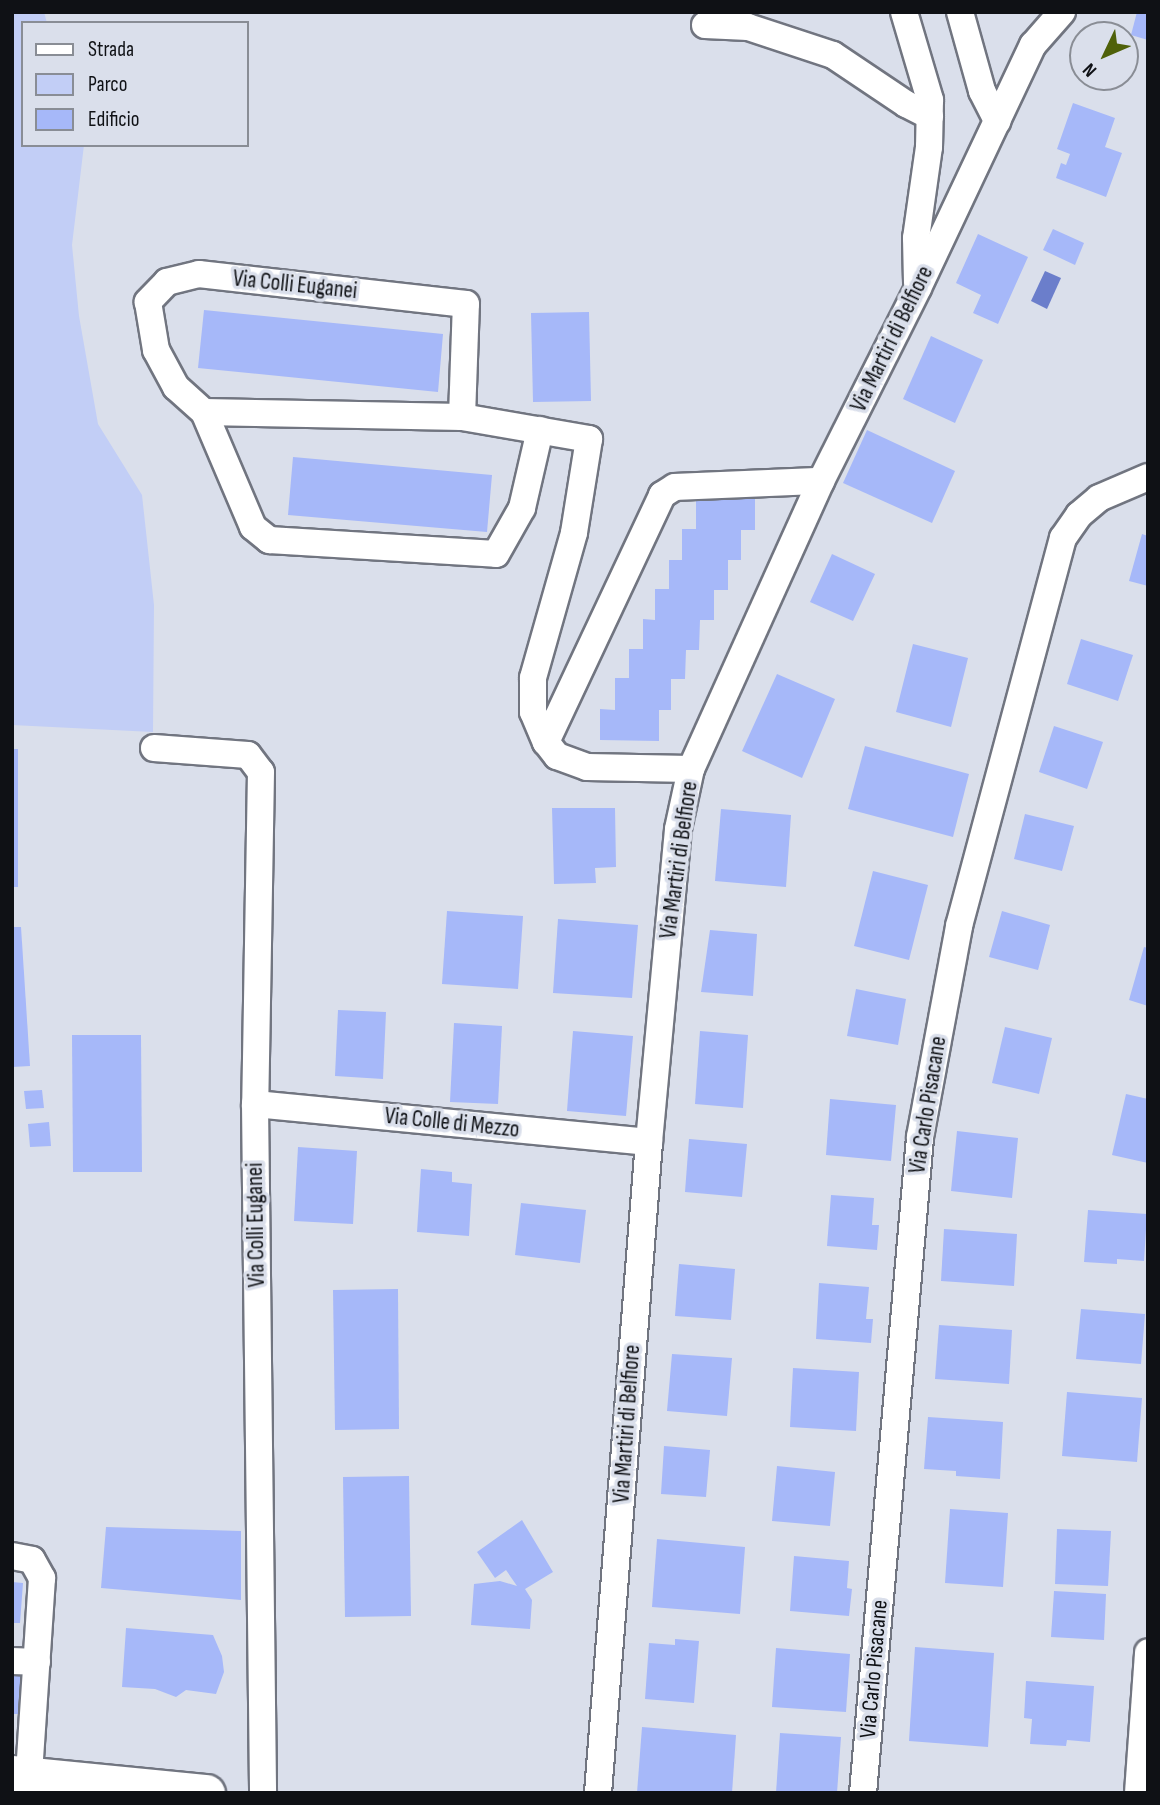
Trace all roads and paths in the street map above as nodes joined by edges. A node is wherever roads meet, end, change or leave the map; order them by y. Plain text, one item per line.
1 (904, 12) edge
2 (960, 12) edge
3 (1062, 12) edge
4 (705, 25) dead end
5 (930, 116) junction
6 (997, 121) junction
7 (918, 288) junction
8 (204, 412) junction
9 (462, 417) junction
10 (540, 430) junction
11 (1148, 477) edge
12 (821, 481) junction
13 (546, 742) junction
14 (154, 748) dead end
15 (691, 769) junction
16 (255, 1104) junction
17 (649, 1142) junction
18 (12, 1556) edge
19 (1148, 1652) edge
20 (25, 1662) edge
21 (21, 1775) edge
22 (73, 1786) edge
23 (206, 1793) edge
24 (263, 1793) edge
25 (598, 1793) edge
26 (863, 1793) edge
27 (1138, 1793) edge

1 - 5 street
2 - 6 street
3 - 6 street, Via Martiri di Belfiore
4 - 5 street
5 - 7 street
6 - 7 street, Via Martiri di Belfiore
7 - 12 street, Via Martiri di Belfiore
8 - 9 street
8 - 9 street, Via Colli Euganei
8 - 10 street, Via Colli Euganei
9 - 10 street
10 - 13 street
11 - 26 street, Via Carlo Pisacane
12 - 13 street
12 - 15 street, Via Martiri di Belfiore
13 - 15 street
14 - 16 street, Via Colli Euganei
15 - 17 street, Via Martiri di Belfiore
16 - 17 street, Via Colle di Mezzo
16 - 24 street, Via Colli Euganei
17 - 25 street, Via Martiri di Belfiore
18 - 20 street
19 - 27 street
20 - 21 street
21 - 22 main road
22 - 23 main road

